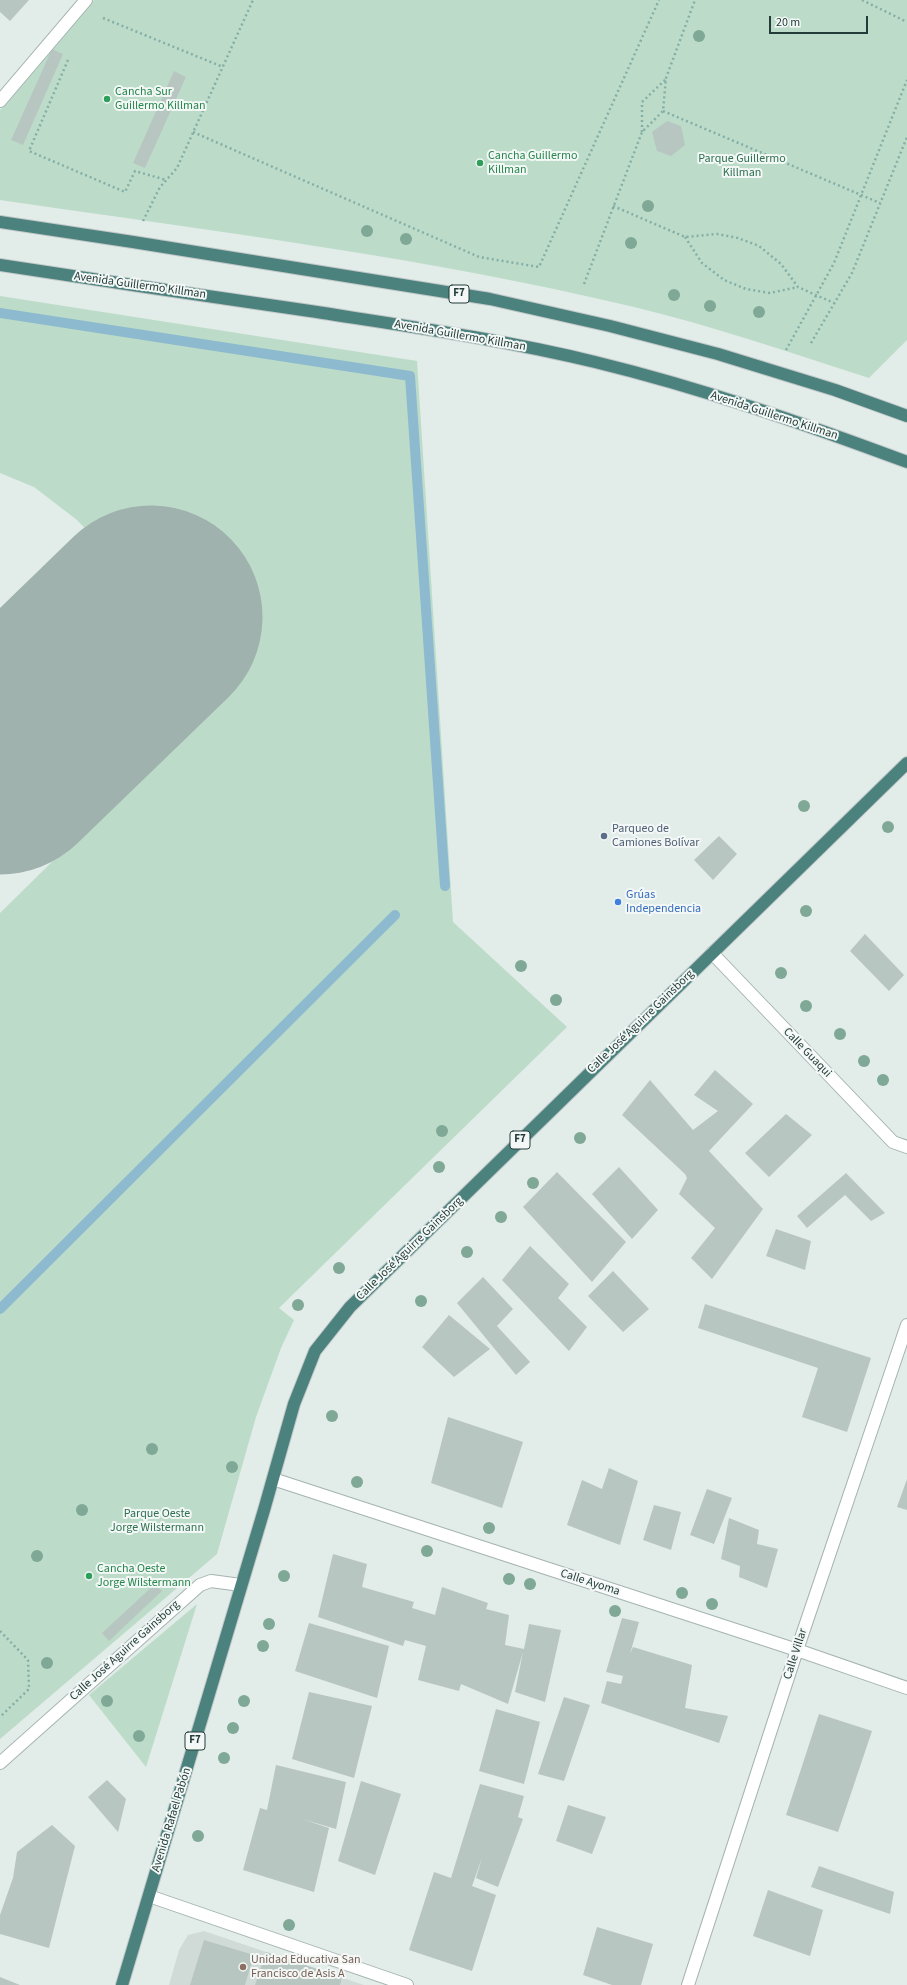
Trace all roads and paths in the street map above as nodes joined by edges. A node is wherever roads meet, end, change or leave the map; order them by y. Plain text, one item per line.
1 (86, 0) edge
2 (253, 0) edge
3 (659, 0) edge
4 (695, 0) edge
5 (862, 0) edge
6 (96, 15) dead end
7 (907, 22) edge
8 (69, 58) dead end
9 (223, 66) junction
10 (666, 78) junction
11 (907, 80) edge
12 (0, 101) edge
13 (663, 111) junction
14 (193, 132) junction
15 (642, 132) junction
16 (907, 137) edge
17 (166, 180) junction
18 (862, 196) junction
19 (880, 203) junction
20 (613, 206) junction
21 (0, 222) edge
22 (685, 237) junction
23 (133, 242) junction
24 (0, 265) edge
25 (584, 284) dead end
26 (798, 287) junction
27 (816, 295) junction
28 (834, 303) junction
29 (792, 338) dead end
30 (811, 343) dead end
31 (907, 416) edge
32 (907, 462) edge
33 (907, 763) edge
34 (712, 953) junction
35 (907, 1147) edge
36 (907, 1325) edge
37 (273, 1479) junction
38 (242, 1585) junction
39 (0, 1631) edge
40 (797, 1650) junction
41 (907, 1688) edge
42 (0, 1717) edge
43 (0, 1763) edge
44 (149, 1896) junction
45 (122, 1985) edge
46 (407, 1985) edge
47 (688, 1985) edge

1 - 12 street
2 - 9 path
3 - 14 path
4 - 10 path
5 - 7 path
6 - 9 path
8 - 17 path
9 - 14 path
10 - 13 path
10 - 15 path
11 - 18 path
13 - 15 path
13 - 18 path
14 - 17 path
15 - 20 path
16 - 19 path
17 - 23 path
18 - 19 path
18 - 27 path
19 - 28 path
20 - 22 path
20 - 25 path
21 - 23 highway, F7
22 - 26 path
22 - 26 path
23 - 31 highway, F7
24 - 32 highway, Avenida Guillermo Killman
26 - 27 path
27 - 28 path
27 - 29 path
28 - 30 path
33 - 34 highway, Calle José Aguirre Gainsborg / F7
34 - 35 street, Calle Guaqui
34 - 37 highway, Calle José Aguirre Gainsborg / F7
36 - 40 street, Calle Villar
37 - 38 highway, Calle José Aguirre Gainsborg / F7
37 - 40 street, Calle Ayoma
38 - 43 street, Calle José Aguirre Gainsborg
38 - 44 highway, Avenida Rafael Pabón / F7
39 - 42 path
40 - 41 street, Calle Ayoma
40 - 47 street, Calle Villar
44 - 45 highway, Avenida Rafael Pabón / F7
44 - 46 street

